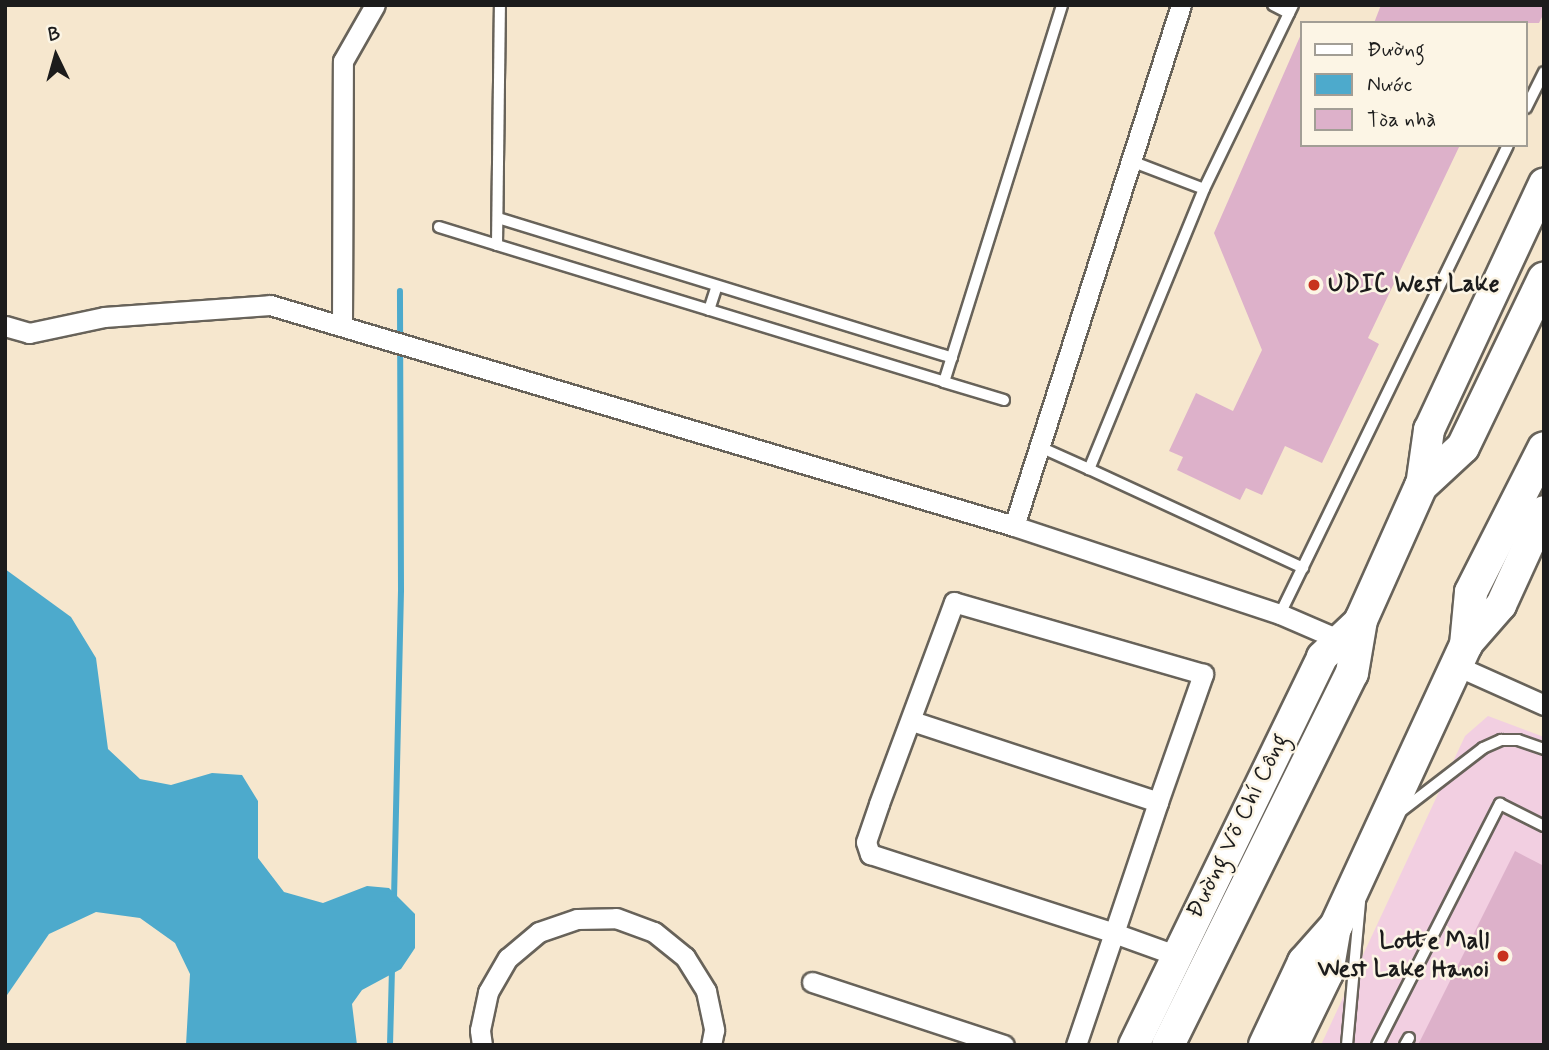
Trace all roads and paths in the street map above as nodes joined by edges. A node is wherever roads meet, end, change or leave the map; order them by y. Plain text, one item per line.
1 (375, 5) edge
2 (500, 5) edge
3 (1062, 5) edge
4 (1181, 5) edge
5 (1273, 5) edge
6 (1291, 9) edge
7 (1544, 72) edge
8 (1528, 104) edge
9 (1507, 147) edge
10 (1131, 161) junction
11 (1544, 183) edge
12 (1204, 189) junction
13 (498, 218) junction
14 (439, 227) dead end
15 (497, 245) junction
16 (1544, 279) edge
17 (717, 286) junction
18 (709, 310) junction
19 (5, 326) edge
20 (342, 326) junction
21 (951, 358) junction
22 (944, 382) junction
23 (1004, 400) dead end
24 (1040, 447) junction
25 (1544, 448) edge
26 (1088, 469) junction
27 (1421, 486) junction
28 (1544, 510) edge
29 (1014, 526) junction
30 (1303, 568) junction
31 (1280, 614) junction
32 (1350, 630) junction
33 (1462, 655) junction
34 (1544, 705) edge
35 (912, 721) junction
36 (1544, 749) edge
37 (1158, 802) junction
38 (1383, 825) junction
39 (1544, 826) edge
40 (1363, 866) junction
41 (1336, 926) junction
42 (1114, 933) junction
43 (1175, 956) junction
44 (812, 982) dead end
45 (482, 1045) edge
46 (712, 1045) edge
47 (1004, 1045) edge
48 (1076, 1045) edge
49 (1134, 1045) edge
50 (1168, 1045) edge
51 (1265, 1045) edge
52 (1293, 1045) edge
53 (1347, 1045) edge
54 (1377, 1045) edge

1 - 20 street
2 - 13 lane
3 - 21 lane
4 - 10 street
5 - 6 lane
6 - 12 lane
7 - 8 lane
9 - 30 lane
10 - 12 lane
10 - 24 street
11 - 27 main road, Đường Võ Chí Công
12 - 26 lane
13 - 15 lane
13 - 17 lane
14 - 15 lane
15 - 18 lane
16 - 27 highway, Đường Võ Chí Công
17 - 18 lane
17 - 21 lane
18 - 22 lane
19 - 20 street
20 - 29 street
21 - 22 lane
22 - 23 lane
24 - 26 lane
24 - 29 street
25 - 33 highway
26 - 30 lane
27 - 32 highway, Đường Võ Chí Công
28 - 33 main road
29 - 31 street
30 - 31 lane
31 - 32 street
32 - 43 main road, Đường Võ Chí Công
32 - 50 highway, Đường Võ Chí Công
33 - 34 street
33 - 38 highway
35 - 37 street
35 - 37 street
35 - 42 street
36 - 38 lane
37 - 42 street
38 - 40 highway
39 - 54 lane
40 - 41 highway
40 - 53 lane
41 - 51 highway
41 - 52 main road
42 - 43 street
42 - 48 street
43 - 49 main road, Đường Võ Chí Công
44 - 47 street
45 - 46 street

